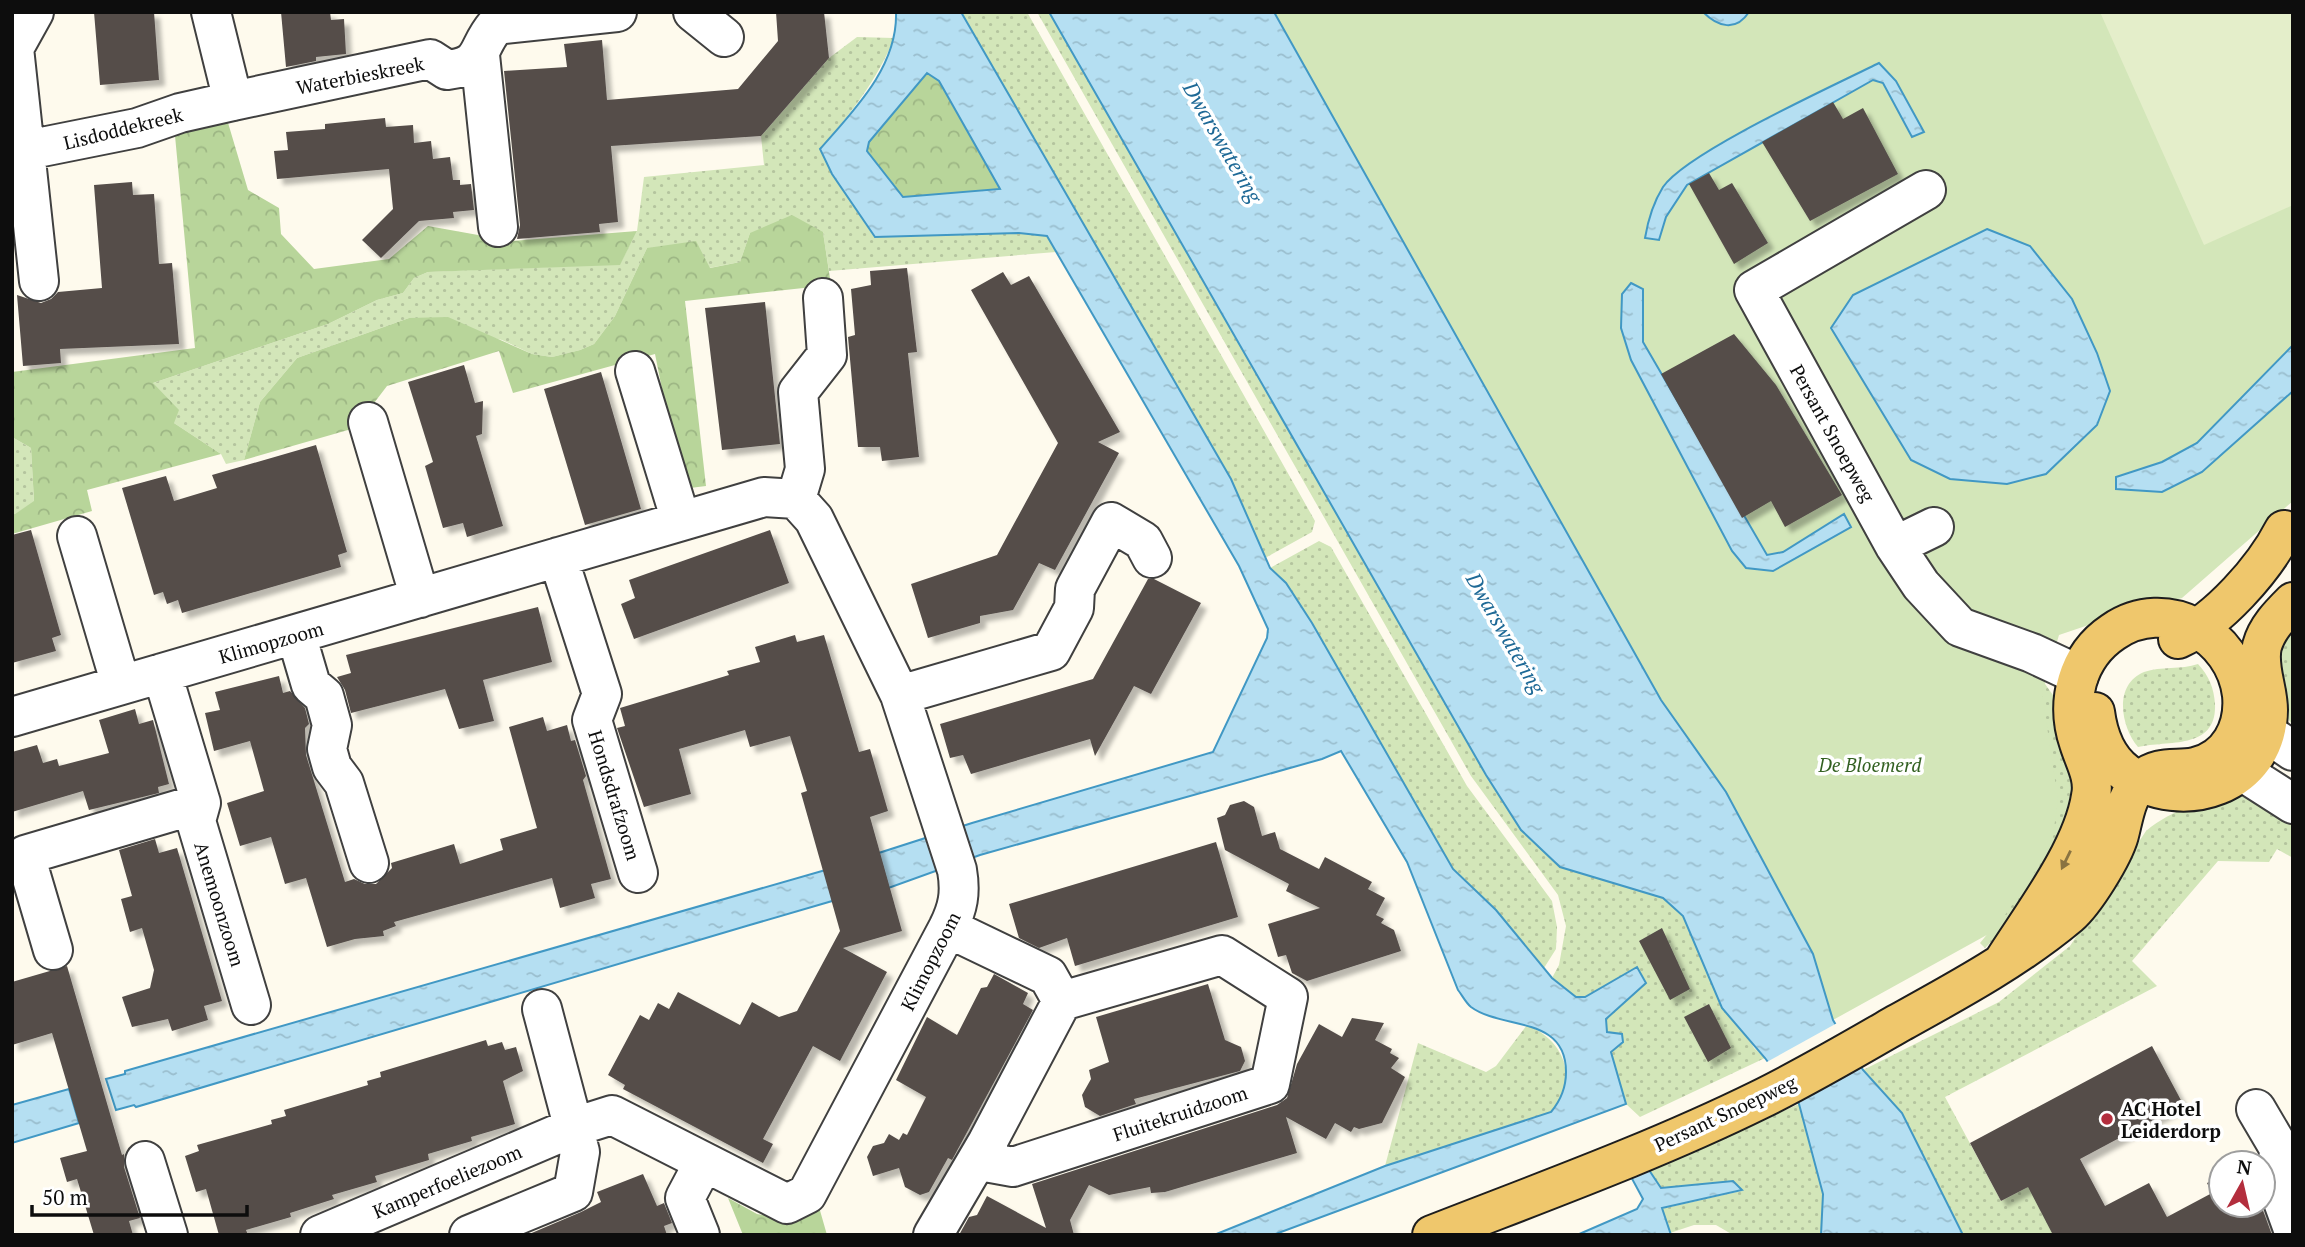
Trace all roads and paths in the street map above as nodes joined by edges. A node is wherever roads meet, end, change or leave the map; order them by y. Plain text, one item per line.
1 (34, 12) edge
2 (211, 12) edge
3 (609, 12) edge
4 (617, 12) edge
5 (693, 12) edge
6 (724, 37) dead end
7 (480, 55) junction
8 (233, 100) junction
9 (18, 153) edge
10 (1926, 190) dead end
11 (498, 227) dead end
12 (39, 281) dead end
13 (823, 298) dead end
14 (635, 371) dead end
15 (368, 422) dead end
16 (796, 499) junction
17 (681, 521) junction
18 (2288, 526) edge
19 (1934, 527) dead end
20 (77, 536) dead end
21 (1895, 546) junction
22 (558, 557) junction
23 (1152, 558) dead end
24 (2293, 578) edge
25 (420, 598) junction
26 (2293, 602) edge
27 (2189, 625) junction
28 (296, 634) junction
29 (2247, 666) junction
30 (162, 673) junction
31 (2088, 682) junction
32 (121, 685) junction
33 (900, 695) junction
34 (12, 717) edge
35 (2266, 733) edge
36 (2243, 772) junction
37 (2151, 785) junction
38 (201, 803) junction
39 (2293, 804) edge
40 (19, 858) edge
41 (369, 863) dead end
42 (638, 873) dead end
43 (948, 928) junction
44 (54, 950) dead end
45 (2003, 962) junction
46 (1062, 1001) junction
47 (251, 1005) dead end
48 (542, 1009) dead end
49 (2256, 1109) dead end
50 (574, 1127) junction
51 (987, 1143) junction
52 (145, 1161) dead end
53 (703, 1164) junction
54 (2293, 1228) edge
55 (167, 1235) edge
56 (320, 1235) edge
57 (469, 1235) edge
58 (700, 1235) edge
59 (933, 1235) edge
60 (1432, 1235) edge

1 - 9 street
2 - 8 street
3 - 4 street
3 - 7 street
5 - 6 street
7 - 8 street, Waterbieskreek
7 - 11 street
8 - 9 street, Lisdoddekreek
9 - 12 street
10 - 21 street, Persant Snoepweg
13 - 16 street
14 - 17 street
15 - 25 street
16 - 17 street, Klimopzoom
16 - 33 street, Klimopzoom
17 - 22 street, Klimopzoom
18 - 27 main road
19 - 21 street
20 - 32 street
21 - 31 street, Persant Snoepweg
22 - 25 street, Klimopzoom
22 - 42 street, Hondsdrafzoom
23 - 33 street
24 - 29 main road
25 - 28 street, Klimopzoom
26 - 29 main road
27 - 29 main road
27 - 31 main road
28 - 30 street, Klimopzoom
28 - 41 street
29 - 35 main road
30 - 32 street, Klimopzoom
30 - 38 street, Anemoonzoom
31 - 37 main road
31 -> 45 main road, Persant Snoepweg
32 - 34 street, Klimopzoom
33 - 43 street, Klimopzoom
35 - 36 main road
35 - 37 main road
36 - 37 main road
36 - 39 street
37 - 45 main road, Persant Snoepweg
38 - 40 street
38 - 47 street, Anemoonzoom
40 - 44 street
43 - 46 street
43 - 53 street, Klimopzoom
45 - 60 main road, Persant Snoepweg
46 - 51 street
46 - 51 street, Fluitekruidzoom
48 - 50 street
49 - 54 street
50 - 53 street, Kamperfoeliezoom
50 - 56 street, Kamperfoeliezoom
50 - 57 street
51 - 59 street
52 - 55 street
53 - 58 street

